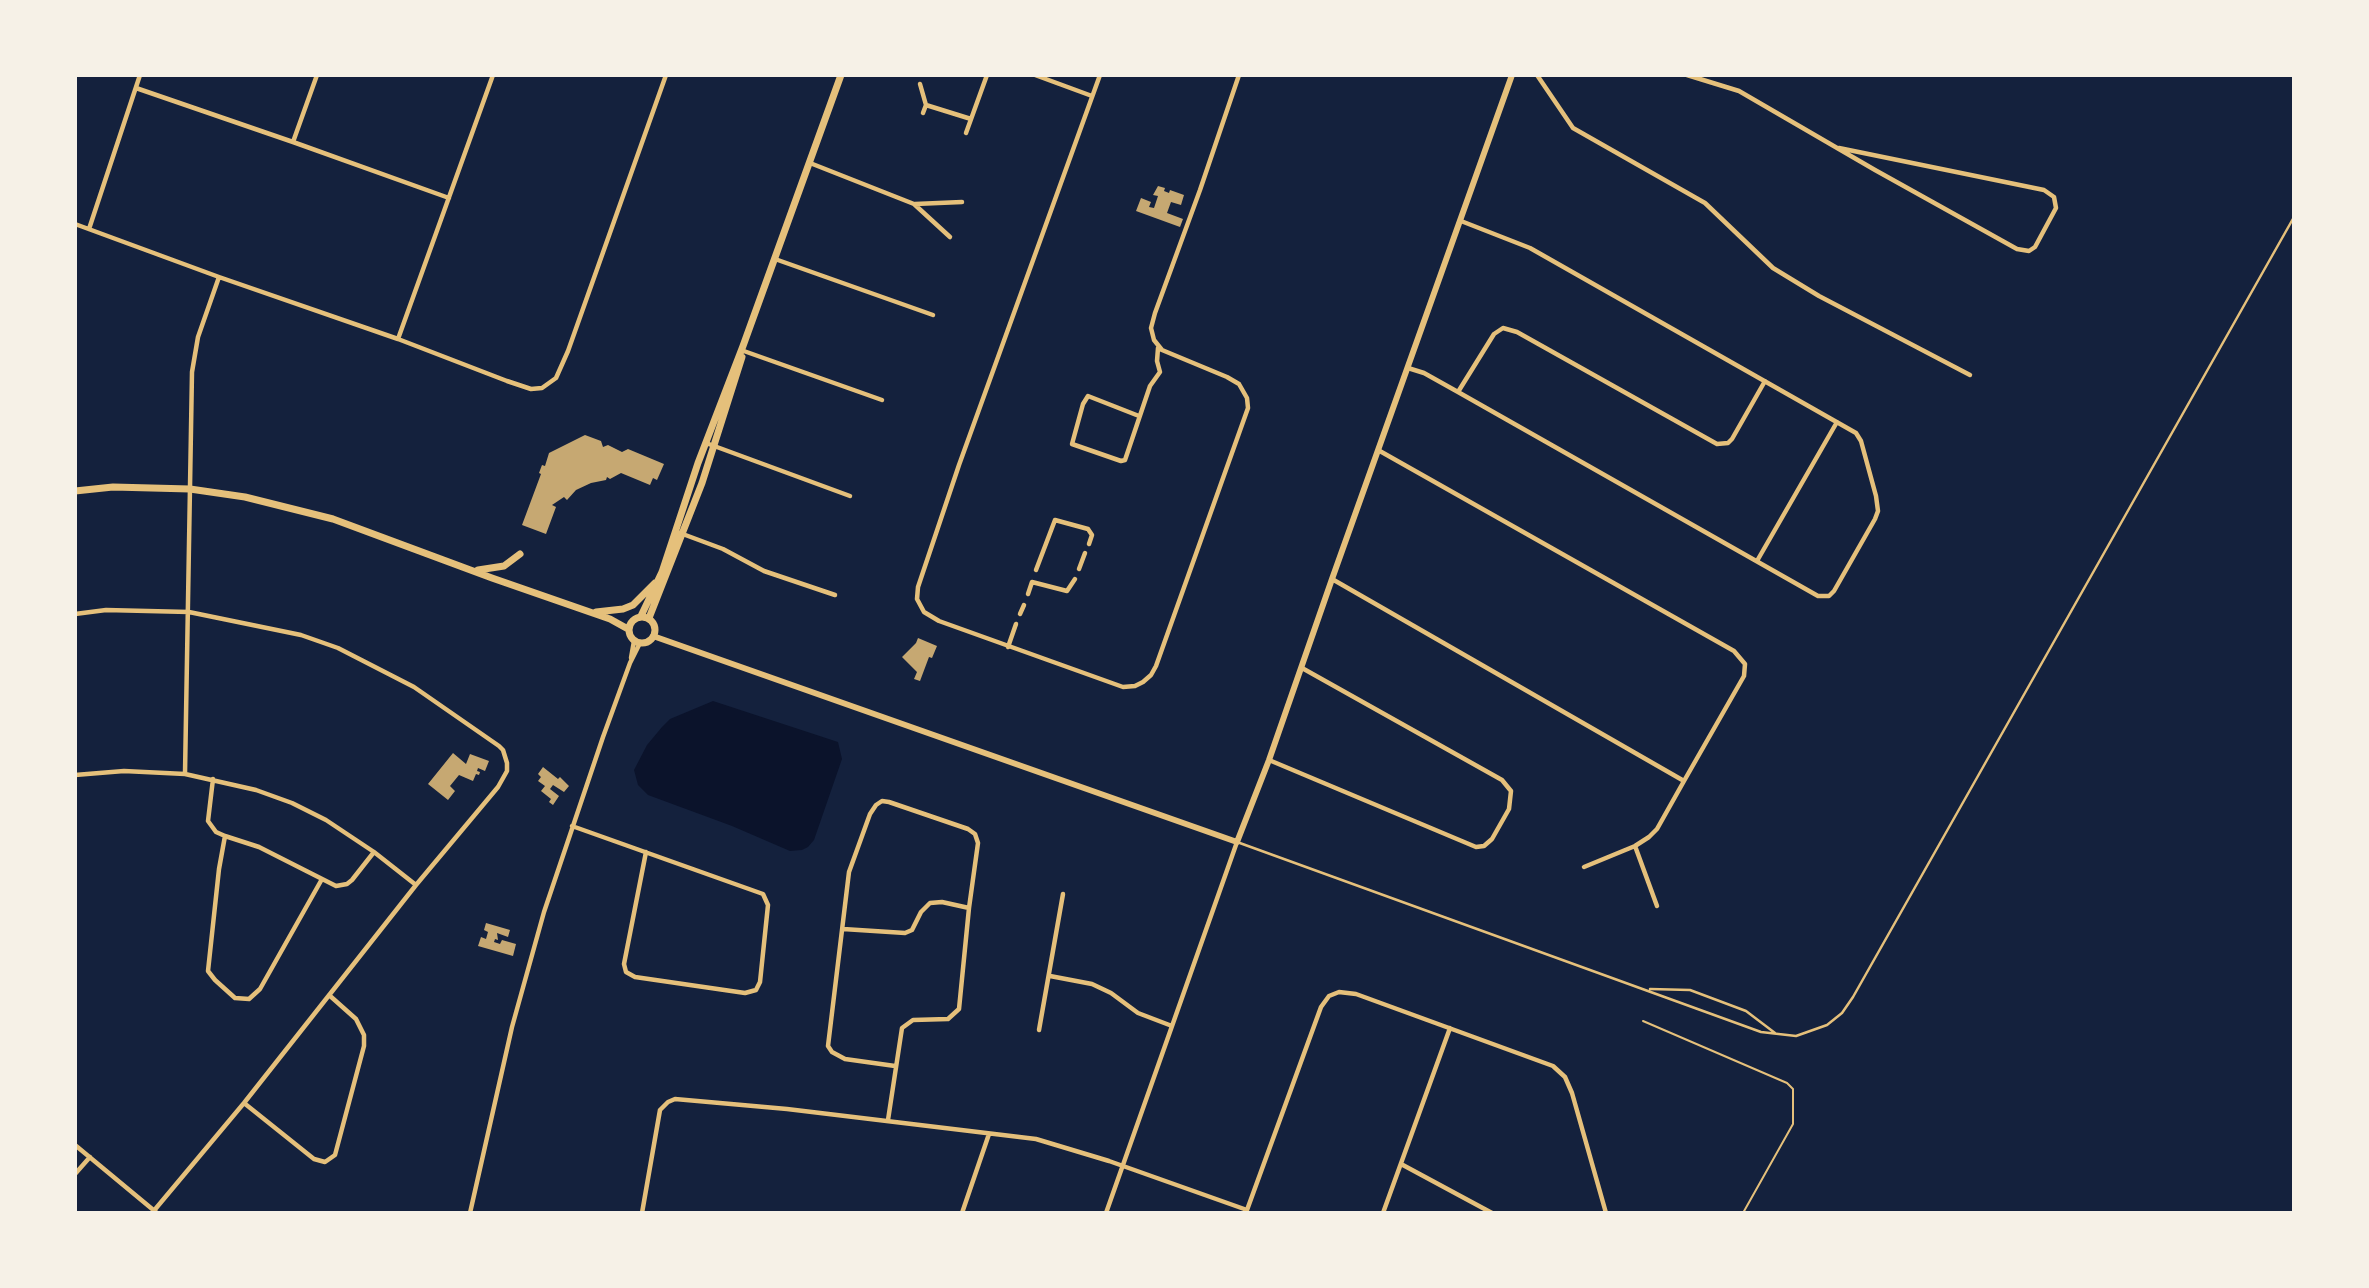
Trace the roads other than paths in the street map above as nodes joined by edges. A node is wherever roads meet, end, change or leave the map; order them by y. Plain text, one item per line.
1 (140, 75) edge
2 (317, 75) edge
3 (493, 75) edge
4 (666, 75) edge
5 (841, 75) edge
6 (987, 75) edge
7 (1035, 75) edge
8 (1100, 75) edge
9 (1240, 75) edge
10 (1512, 75) edge
11 (1537, 75) edge
12 (1687, 75) edge
13 (920, 84) dead end
14 (136, 88) junction
15 (1092, 96) junction
16 (926, 105) junction
17 (923, 113) dead end
18 (971, 119) junction
19 (966, 133) dead end
20 (293, 142) junction
21 (1839, 148) junction
22 (809, 162) junction
23 (449, 198) junction
24 (962, 202) dead end
25 (914, 204) junction
26 (2294, 218) edge
27 (1461, 221) junction
28 (75, 224) edge
29 (89, 229) junction
30 (950, 237) dead end
31 (775, 259) junction
32 (219, 278) junction
33 (933, 315) dead end
34 (398, 339) junction
35 (1158, 347) junction
36 (742, 349) junction
37 (1408, 368) junction
38 (1970, 375) dead end
39 (1765, 381) junction
40 (1458, 392) junction
41 (882, 400) dead end
42 (1139, 416) junction
43 (1837, 422) junction
44 (706, 443) junction
45 (715, 446) junction
46 (1378, 449) junction
47 (190, 489) junction
48 (75, 491) edge
49 (850, 496) dead end
50 (679, 532) junction
51 (1090, 544) dead end
52 (1085, 553) dead end
53 (520, 554) dead end
54 (1757, 561) junction
55 (1079, 569) dead end
56 (470, 570) junction
57 (1036, 570) dead end
58 (662, 572) junction
59 (1075, 579) dead end
60 (1332, 579) junction
61 (1028, 594) dead end
62 (835, 595) dead end
63 (1024, 605) dead end
64 (189, 612) junction
65 (592, 613) junction
66 (75, 614) edge
67 (1020, 614) dead end
68 (645, 617) junction
69 (1016, 624) dead end
70 (629, 625) junction
71 (653, 636) junction
72 (637, 642) junction
73 (1008, 647) junction
74 (1301, 668) junction
75 (1269, 760) junction
76 (185, 774) junction
77 (75, 775) edge
78 (213, 779) junction
79 (1684, 780) junction
80 (572, 826) junction
81 (225, 836) junction
82 (1237, 842) junction
83 (1635, 846) junction
84 (374, 852) junction
85 (646, 852) junction
86 (1584, 867) dead end
87 (322, 879) junction
88 (416, 885) junction
89 (1063, 894) dead end
90 (1657, 906) dead end
91 (969, 908) junction
92 (843, 929) junction
93 (1050, 976) junction
94 (1645, 989) junction
95 (329, 995) junction
96 (1172, 1026) junction
97 (1450, 1028) junction
98 (1039, 1030) dead end
99 (1777, 1035) junction
100 (895, 1066) junction
101 (244, 1103) junction
102 (888, 1120) junction
103 (989, 1134) junction
104 (75, 1145) edge
105 (90, 1157) junction
106 (1401, 1164) junction
107 (1122, 1166) junction
108 (75, 1174) edge
109 (155, 1212) edge
110 (1246, 1212) edge
111 (470, 1213) edge
112 (642, 1213) edge
113 (962, 1213) edge
114 (1106, 1213) edge
115 (1383, 1213) edge
116 (1492, 1213) edge
117 (1606, 1213) edge

1 - 14 street
2 - 20 street
3 - 23 street
4 - 34 street
5 - 22 main road
6 - 18 street
7 - 15 street
8 - 15 street
9 - 35 street
10 - 27 street
11 - 38 street
12 - 21 street
13 - 16 street
14 - 20 street
14 - 29 street
15 - 73 street
16 - 17 street
16 - 18 street
18 - 19 street
20 - 23 street
21 - 21 street
22 - 25 street
22 - 31 main road
23 - 34 street
24 - 25 street
25 - 30 street
26 - 99 lane
27 - 37 street
27 - 39 street
28 - 29 street
29 - 32 street
31 - 33 street
31 - 36 main road
32 - 34 street
32 - 47 street
35 - 42 street
35 - 73 street
36 - 41 street
36 - 44 main road
36 - 45 main road
37 - 40 street
37 - 46 street
39 - 40 street
39 - 43 street
40 - 54 street
42 - 42 street
43 - 54 street
43 - 54 street
44 - 45 street
44 - 50 main road
45 - 49 street
45 - 50 main road
46 - 60 street
46 - 79 street
47 - 48 main road
47 - 56 main road
47 - 64 street
50 - 58 main road
50 - 62 street
50 - 68 main road
51 - 57 street
52 - 55 street
53 - 56 main road
56 - 65 main road
58 - 65 main road
58 - 68 main road
59 - 61 street
60 - 74 street
60 - 79 street
63 - 67 street
64 - 66 street
64 - 76 street
64 - 88 street
65 - 70 main road
68 - 70 main road
68 - 71 main road
69 - 73 street
70 - 72 main road
71 - 72 main road
71 - 82 street
72 - 80 street
74 - 75 street
74 - 75 street
75 - 82 street
76 - 77 street
76 - 78 street
78 - 81 street
78 - 84 street
79 - 83 street
80 - 85 street
80 - 111 street
81 - 87 street
81 - 87 street
82 - 94 lane
82 - 96 street
83 - 86 street
83 - 90 street
84 - 87 street
84 - 88 street
85 - 85 street
88 - 95 street
89 - 93 street
91 - 92 street
91 - 92 street
91 - 100 street
92 - 100 street
93 - 96 street
93 - 98 street
94 - 99 lane
94 - 99 lane
95 - 101 street
95 - 101 street
96 - 107 street
97 - 106 street
97 - 110 street
97 - 117 street
100 - 102 street
101 - 109 street
102 - 103 street
102 - 112 street
103 - 107 street
103 - 113 street
104 - 105 street
105 - 108 street
105 - 109 street
106 - 115 street
106 - 116 street
107 - 110 street
107 - 114 street

